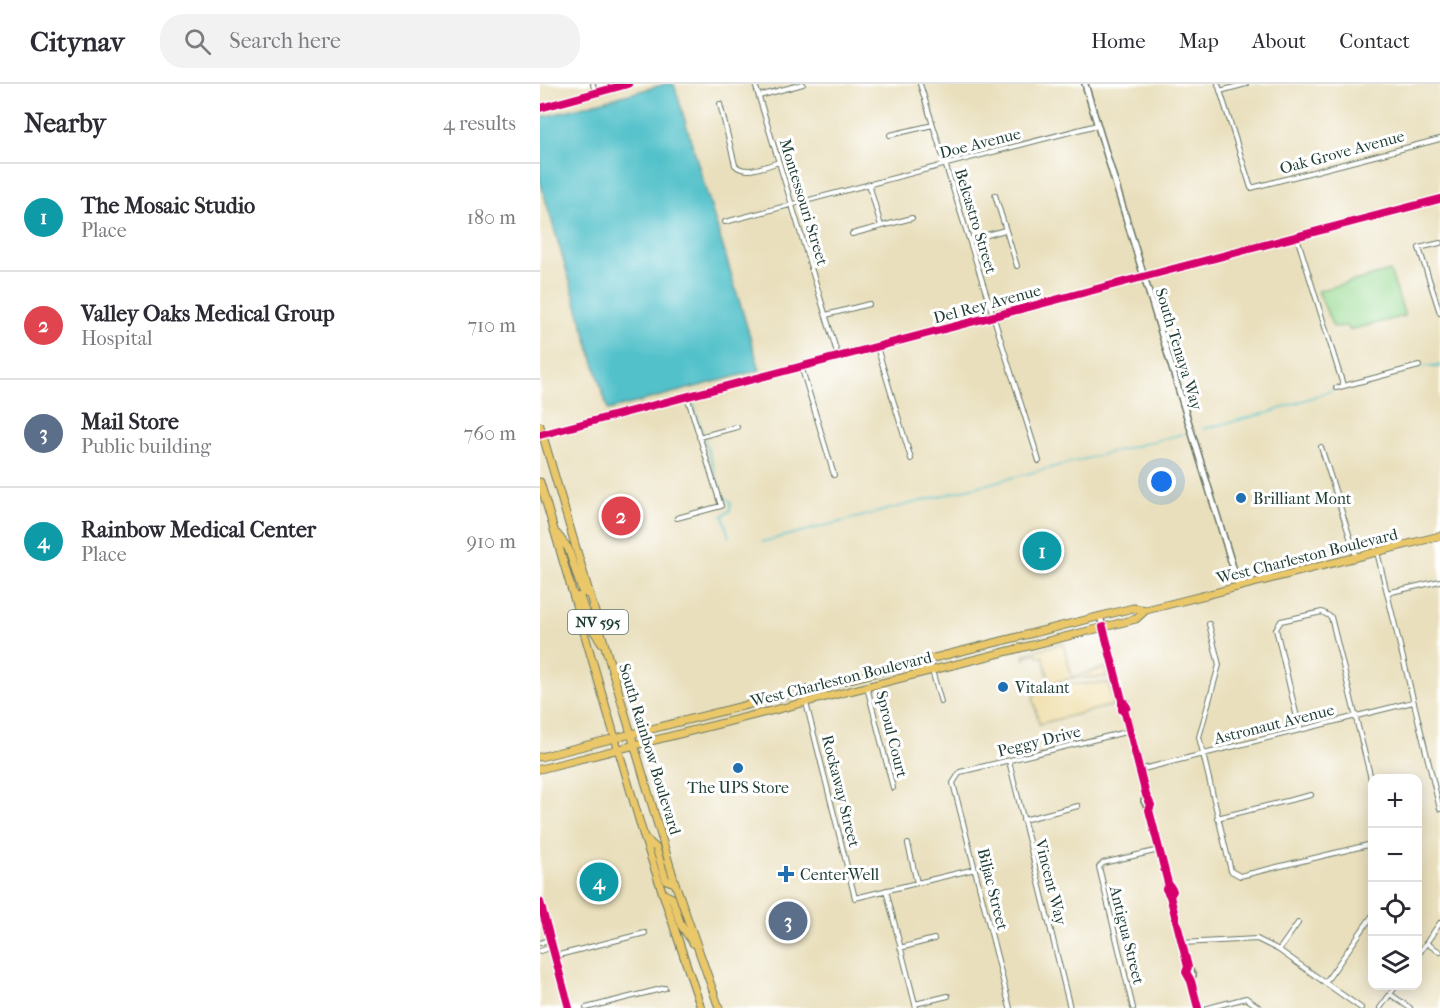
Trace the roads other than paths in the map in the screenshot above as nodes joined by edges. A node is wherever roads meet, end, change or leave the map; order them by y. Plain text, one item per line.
1 (592, 84) edge
2 (628, 84) edge
3 (756, 84) edge
4 (803, 84) edge
5 (920, 84) edge
6 (1085, 84) edge
7 (1218, 84) edge
8 (1246, 84) edge
9 (1220, 91) junction
10 (595, 93) junction
11 (759, 96) junction
12 (720, 104) dead end
13 (540, 108) edge
14 (933, 125) junction
15 (1097, 125) junction
16 (890, 135) dead end
17 (1440, 139) edge
18 (779, 162) junction
19 (946, 164) junction
20 (869, 184) junction
21 (995, 195) dead end
22 (1440, 199) edge
23 (793, 204) junction
24 (912, 218) dead end
25 (725, 222) dead end
26 (881, 226) junction
27 (1005, 230) junction
28 (852, 234) dead end
29 (1298, 237) junction
30 (969, 240) junction
31 (1440, 243) edge
32 (1017, 266) dead end
33 (1142, 277) junction
34 (868, 304) dead end
35 (1440, 313) edge
36 (826, 315) junction
37 (993, 316) junction
38 (877, 347) junction
39 (838, 356) junction
40 (801, 366) junction
41 (1419, 366) dead end
42 (1343, 386) junction
43 (1336, 388) dead end
44 (687, 396) junction
45 (540, 426) edge
46 (737, 427) dead end
47 (541, 435) edge
48 (699, 437) junction
49 (1321, 447) dead end
50 (911, 459) dead end
51 (1039, 461) dead end
52 (834, 475) dead end
53 (540, 482) edge
54 (677, 518) dead end
55 (555, 532) junction
56 (1440, 536) edge
57 (1377, 552) junction
58 (1357, 557) junction
59 (1440, 580) edge
60 (1239, 587) junction
61 (1387, 593) junction
62 (590, 595) junction
63 (574, 596) junction
64 (1146, 610) junction
65 (1100, 616) junction
66 (1209, 624) dead end
67 (1103, 627) junction
68 (605, 648) junction
69 (929, 659) junction
70 (933, 670) junction
71 (867, 686) junction
72 (803, 691) junction
73 (806, 702) junction
74 (941, 702) dead end
75 (1413, 702) junction
76 (1356, 716) junction
77 (1300, 730) junction
78 (1130, 731) junction
79 (631, 733) junction
80 (614, 737) junction
81 (634, 745) junction
82 (618, 749) junction
83 (1204, 754) junction
84 (540, 757) edge
85 (1009, 761) junction
86 (540, 769) edge
87 (1140, 770) junction
88 (1370, 774) edge
89 (955, 776) joint
90 (893, 788) dead end
91 (1438, 792) edge
92 (1311, 795) dead end
93 (1078, 806) dead end
94 (1440, 809) edge
95 (1217, 819) junction
96 (1023, 820) junction
97 (644, 837) junction
98 (908, 844) dead end
99 (1368, 845) edge
100 (1159, 850) junction
101 (975, 869) junction
102 (675, 883) junction
103 (917, 883) junction
104 (886, 890) junction
105 (662, 893) junction
106 (540, 902) edge
107 (1368, 922) edge
108 (1298, 923) dead end
109 (1440, 923) edge
110 (645, 933) dead end
111 (550, 939) junction
112 (934, 939) dead end
113 (540, 943) edge
114 (1182, 943) junction
115 (1426, 943) junction
116 (552, 947) junction
117 (900, 948) junction
118 (1422, 948) edge
119 (698, 950) junction
120 (1279, 950) junction
121 (540, 951) edge
122 (1440, 952) edge
123 (555, 956) junction
124 (1325, 983) junction
125 (665, 988) dead end
126 (1393, 990) edge
127 (1390, 994) junction
128 (948, 996) dead end
129 (915, 1006) edge
130 (569, 1008) edge
131 (586, 1008) edge
132 (701, 1008) edge
133 (719, 1008) edge
134 (1011, 1008) edge
135 (1070, 1008) edge
136 (1133, 1008) edge
137 (1198, 1008) edge
138 (1208, 1008) edge
139 (1260, 1008) edge
140 (1360, 1008) edge
141 (1380, 1008) edge
142 (1410, 1008) edge

1 - 10 street
2 - 10 main road
3 - 11 street, Montessouri Street
4 - 11 street
5 - 14 street, Belcastro Street
6 - 15 street, South Tenaya Way
7 - 9 street
8 - 9 street
9 - 17 street, Oak Grove Avenue
10 - 13 main road
11 - 18 street, Montessouri Street
12 - 18 street
14 - 16 street
14 - 19 street, Belcastro Street
15 - 19 street, Doe Avenue
15 - 33 street, South Tenaya Way
18 - 23 street, Montessouri Street
19 - 20 street, Doe Avenue
19 - 30 street, Belcastro Street
20 - 23 street, Doe Avenue
20 - 26 street
21 - 27 street
22 - 29 street, Del Rey Avenue
23 - 25 street, Doe Avenue
23 - 36 street, Montessouri Street
24 - 26 street
26 - 28 street
27 - 30 street
27 - 32 street
29 - 33 street, Del Rey Avenue
29 - 42 street
30 - 37 street, Belcastro Street
31 - 35 street
33 - 37 street, Del Rey Avenue
33 - 60 street, South Tenaya Way
34 - 36 street
36 - 39 street, Montessouri Street
37 - 38 street, Del Rey Avenue
37 - 51 street, Belcastro Street
38 - 39 street, Del Rey Avenue
38 - 50 street
39 - 40 street, Del Rey Avenue
40 - 44 street, Del Rey Avenue
40 - 52 street
41 - 42 street
42 - 43 street
44 - 47 street, Del Rey Avenue
44 - 48 street
45 - 47 main road, South Rainbow Boulevard / NV 595
46 - 48 street
47 - 62 main road, South Rainbow Boulevard / NV 595
48 - 54 street
49 - 58 street
53 - 55 main road, South Rainbow Boulevard / NV 595
55 - 62 main road
55 - 63 main road, South Rainbow Boulevard / NV 595
56 - 57 main road, West Charleston Boulevard
57 - 58 main road, West Charleston Boulevard
57 - 61 street
58 - 60 main road, West Charleston Boulevard
59 - 61 street
60 - 64 main road, West Charleston Boulevard
61 - 75 street
62 - 68 main road, South Rainbow Boulevard / NV 595
63 - 68 main road
63 - 80 main road, South Rainbow Boulevard / NV 595
64 - 65 main road, West Charleston Boulevard
64 - 67 main road, West Charleston Boulevard
65 - 67 street
65 - 69 main road, West Charleston Boulevard
66 - 83 street
67 - 70 main road, West Charleston Boulevard
67 - 78 street
68 - 79 main road, South Rainbow Boulevard / NV 595
69 - 70 street
69 - 72 main road, West Charleston Boulevard
70 - 71 main road, West Charleston Boulevard
70 - 74 street
71 - 73 main road, West Charleston Boulevard
71 - 90 street, Sproul Court
72 - 73 street, Rockaway Street
72 - 79 main road, West Charleston Boulevard
73 - 81 main road, West Charleston Boulevard
73 - 104 street, Rockaway Street
75 - 76 street, Astronaut Avenue
75 - 91 street
76 - 77 street, Astronaut Avenue
76 - 77 street
76 - 88 street
77 - 83 street, Astronaut Avenue
78 - 85 street, Peggy Drive
78 - 87 street
79 - 80 main road, West Charleston Boulevard
79 - 81 main road, South Rainbow Boulevard / NV 595
80 - 82 main road, South Rainbow Boulevard / NV 595
80 - 84 main road, West Charleston Boulevard
81 - 82 main road, West Charleston Boulevard
81 - 102 main road, South Rainbow Boulevard / NV 595
82 - 86 main road, West Charleston Boulevard
82 - 97 main road, South Rainbow Boulevard / NV 595
83 - 87 street, Astronaut Avenue
83 - 95 street
85 - 89 street, Peggy Drive
85 - 96 street, Vincent Way
87 - 100 street
89 - 101 street, Biljac Street
91 - 94 street
92 - 95 street
93 - 96 street
95 - 99 street
96 - 135 street, Vincent Way
97 - 102 main road
97 - 105 main road, South Rainbow Boulevard / NV 595
98 - 103 street
100 - 114 street
100 - 136 street, Antigua Street
101 - 103 street
101 - 134 street, Biljac Street
102 - 119 main road, South Rainbow Boulevard / NV 595
103 - 104 street
104 - 117 street
105 - 119 main road
105 - 132 main road, South Rainbow Boulevard / NV 595
106 - 111 street
107 - 124 street
108 - 120 street
109 - 115 street
110 - 123 street
111 - 113 street
111 - 116 street
112 - 117 street
114 - 120 street
114 - 137 street
115 - 118 street
115 - 122 street
116 - 121 street
116 - 123 street
117 - 129 street
119 - 133 main road, South Rainbow Boulevard / NV 595
120 - 124 street
123 - 130 street
124 - 140 street
125 - 131 street
126 - 127 street
127 - 141 street
127 - 142 street
128 - 129 street
138 - 139 street

